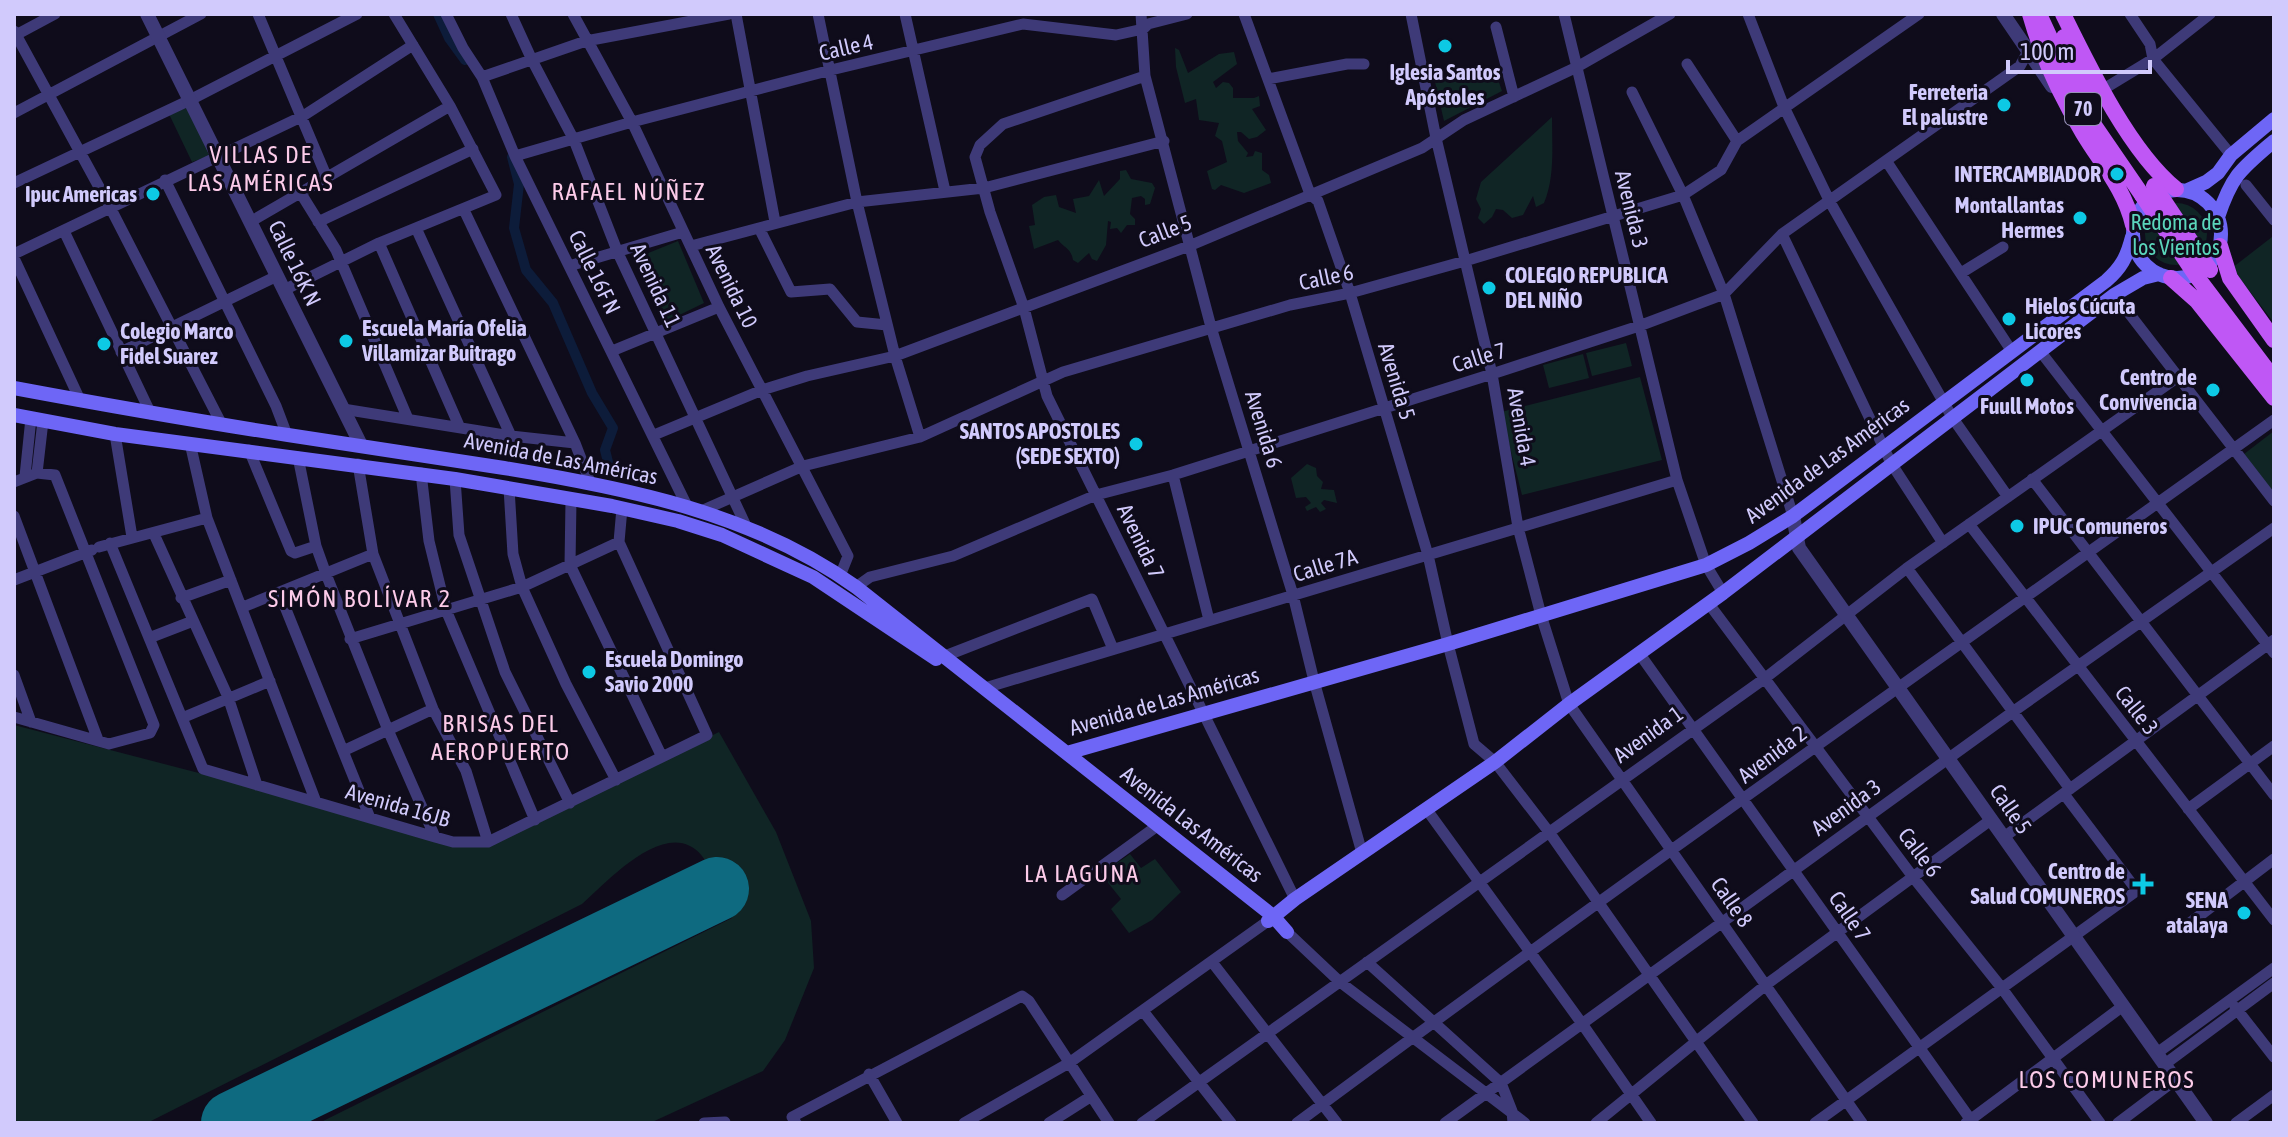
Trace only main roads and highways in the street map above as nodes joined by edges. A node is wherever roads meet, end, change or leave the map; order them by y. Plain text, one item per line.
1 (2030, 14) edge
2 (2039, 14) edge
3 (2054, 14) edge
4 (2063, 14) edge
5 (2274, 119) edge
6 (2274, 141) edge
7 (2182, 190) junction
8 (2218, 217) junction
9 (2133, 231) junction
10 (2220, 246) junction
11 (2204, 273) junction
12 (2165, 276) junction
13 (2274, 340) edge
14 (2274, 357) edge
15 (2274, 379) edge
16 (14, 388) edge
17 (2274, 398) edge
18 (113, 408) junction
19 (151, 414) junction
20 (14, 415) edge
21 (115, 434) junction
22 (157, 439) junction
23 (590, 482) junction
24 (613, 487) junction
25 (587, 502) junction
26 (617, 507) junction
27 (1067, 753) junction
28 (1271, 919) junction
29 (1287, 932) road end

1 - 9 main road
2 - 11 main road, 70, bridge
3 - 11 main road, 70, bridge
4 - 7 main road
5 - 7 main road
6 - 8 main road
7 - 8 main road
7 - 9 main road
8 - 10 main road
9 - 12 main road
9 - 27 main road, Avenida de Las Américas
10 - 12 main road
10 - 13 main road
11 - 14 main road, 70
11 - 15 main road, 70
12 - 17 main road
12 - 28 main road, Avenida de Las Américas
16 - 18 main road, Avenida de Las Américas
18 - 19 main road, Avenida de Las Américas
18 - 21 main road
19 - 22 main road
19 - 23 main road, Avenida de Las Américas
20 - 21 main road, Avenida de Las Américas
21 - 22 main road, Avenida de Las Américas
22 - 25 main road, Avenida de Las Américas
23 - 24 main road, Avenida de Las Américas
23 - 25 main road
24 - 26 main road
24 - 27 main road, Avenida de Las Américas
25 - 26 main road, Avenida de Las Américas
26 - 28 main road, Avenida de Las Américas
27 - 28 main road, Avenida Las Américas
28 - 29 main road, Avenida de Las Américas

